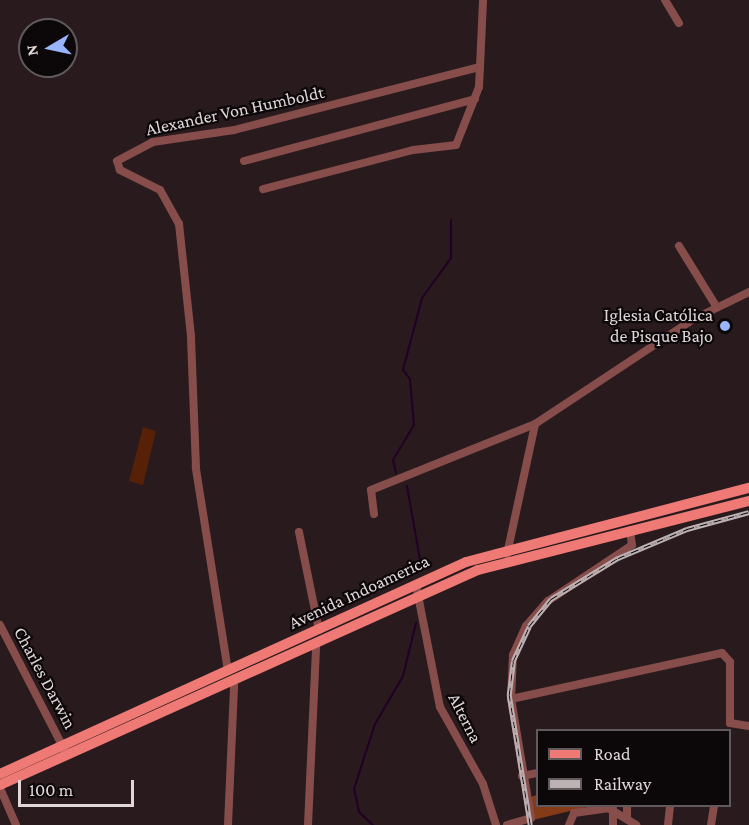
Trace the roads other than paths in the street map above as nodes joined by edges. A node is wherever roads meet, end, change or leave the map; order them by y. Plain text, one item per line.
1 (483, 0) edge
2 (665, 0) edge
3 (679, 23) dead end
4 (480, 68) junction
5 (476, 99) junction
6 (244, 161) dead end
7 (263, 189) dead end
8 (680, 246) dead end
9 (749, 292) edge
10 (717, 306) junction
11 (535, 424) junction
12 (749, 488) edge
13 (749, 501) edge
14 (374, 514) dead end
15 (630, 530) junction
16 (299, 532) dead end
17 (568, 532) junction
18 (570, 544) junction
19 (506, 548) junction
20 (508, 560) junction
21 (416, 585) junction
22 (419, 598) junction
23 (0, 625) edge
24 (319, 630) junction
25 (316, 646) junction
26 (228, 671) junction
27 (234, 685) junction
28 (511, 699) junction
29 (749, 726) edge
30 (69, 747) junction
31 (536, 773) edge
32 (0, 774) edge
33 (522, 776) junction
34 (0, 787) edge
35 (627, 807) edge
36 (670, 807) edge
37 (714, 807) edge
38 (613, 809) junction
39 (627, 816) junction
40 (16, 825) edge
41 (228, 825) edge
42 (308, 825) edge
43 (495, 825) edge
44 (507, 825) edge
45 (569, 825) edge
46 (613, 825) edge
47 (636, 825) edge
48 (668, 825) edge
49 (711, 825) edge

1 - 4 street
2 - 3 street
4 - 5 street
4 - 26 street, Alexander Von Humboldt
5 - 6 street
5 - 7 street
8 - 10 street
9 - 10 street
10 - 11 street
11 - 14 street
11 - 19 street
12 - 17 main road, Avenida Indoamerica
13 - 15 main road, Avenida Indoamerica
15 - 18 main road, Avenida Indoamerica
15 - 28 street
16 - 24 street
17 - 18 main road
17 - 19 main road, Avenida Indoamerica
18 - 20 main road, Avenida Indoamerica
19 - 20 street
19 - 21 main road, Avenida Indoamerica
20 - 22 main road, Avenida Indoamerica
21 - 22 street, Alterna
21 - 24 main road, Avenida Indoamerica
22 - 25 main road, Avenida Indoamerica
22 - 43 street, Alterna
23 - 30 street, Charles Darwin
24 - 26 main road, Avenida Indoamerica
25 - 27 main road, Avenida Indoamerica
25 - 42 street
26 - 30 main road, Avenida Indoamerica
27 - 30 main road, Avenida Indoamerica
27 - 41 street
28 - 29 street
28 - 33 street
30 - 32 main road, Avenida Indoamerica
30 - 34 main road, Avenida Indoamerica
31 - 33 street
33 - 44 street
34 - 40 street
35 - 39 street
36 - 48 street
37 - 49 street
38 - 39 street
38 - 45 street
38 - 46 street
39 - 47 street

